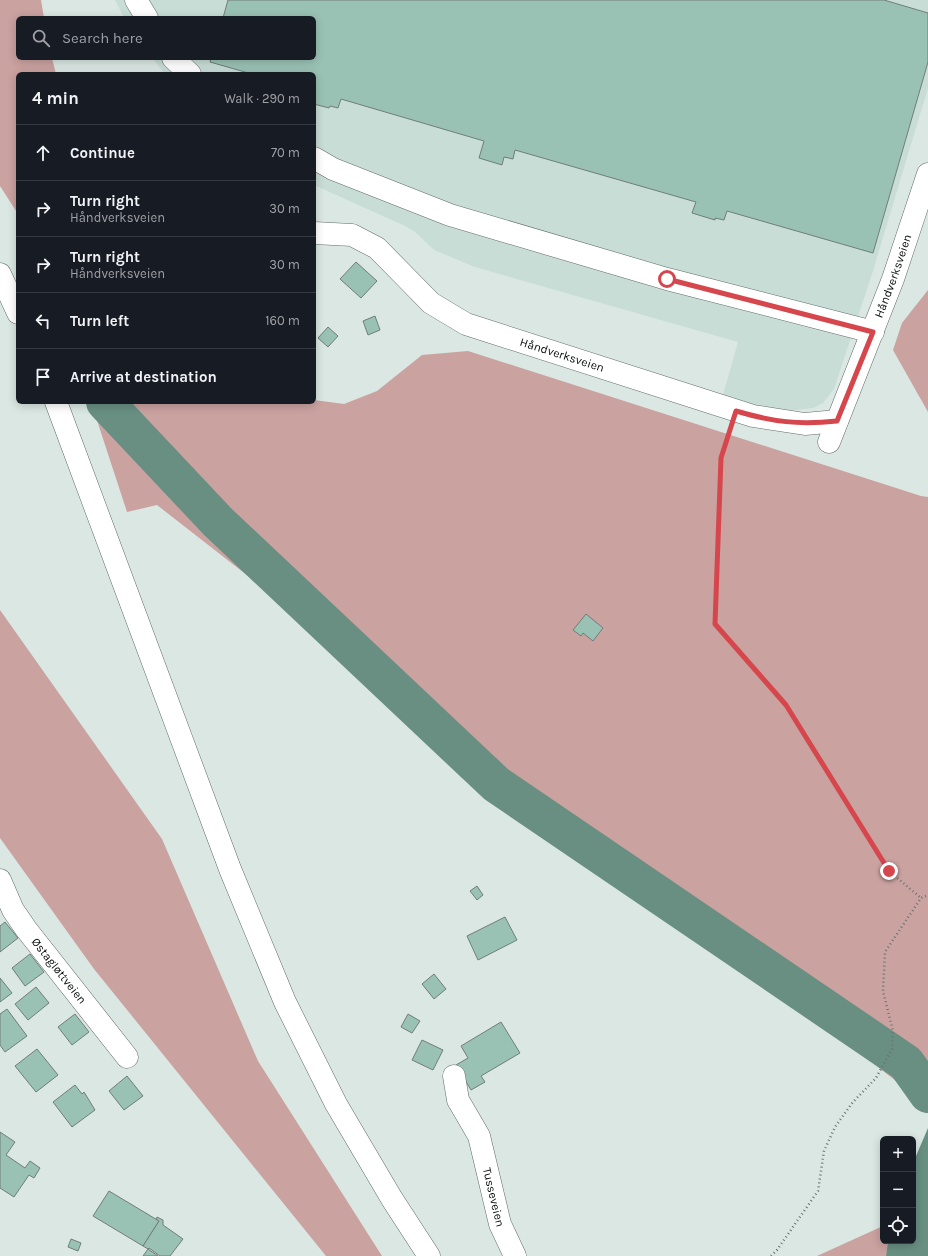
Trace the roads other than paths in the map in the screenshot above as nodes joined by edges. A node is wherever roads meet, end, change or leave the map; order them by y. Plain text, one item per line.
1 (136, 0) edge
2 (147, 16) edge
3 (176, 60) edge
4 (188, 72) edge
5 (316, 159) edge
6 (928, 174) edge
7 (316, 233) edge
8 (0, 274) edge
9 (16, 309) edge
10 (873, 332) junction
11 (57, 404) edge
12 (837, 421) junction
13 (829, 442) dead end
14 (0, 880) edge
15 (127, 1057) dead end
16 (454, 1076) dead end
17 (429, 1256) edge
18 (515, 1256) edge

1 - 2 street
3 - 4 street
5 - 10 street
6 - 10 street, Håndverksveien
7 - 12 street, Håndverksveien
8 - 9 street
10 - 12 street, Håndverksveien
11 - 17 street
12 - 13 street, Håndverksveien
14 - 15 street, Østagløttveien
16 - 18 street, Tusseveien

